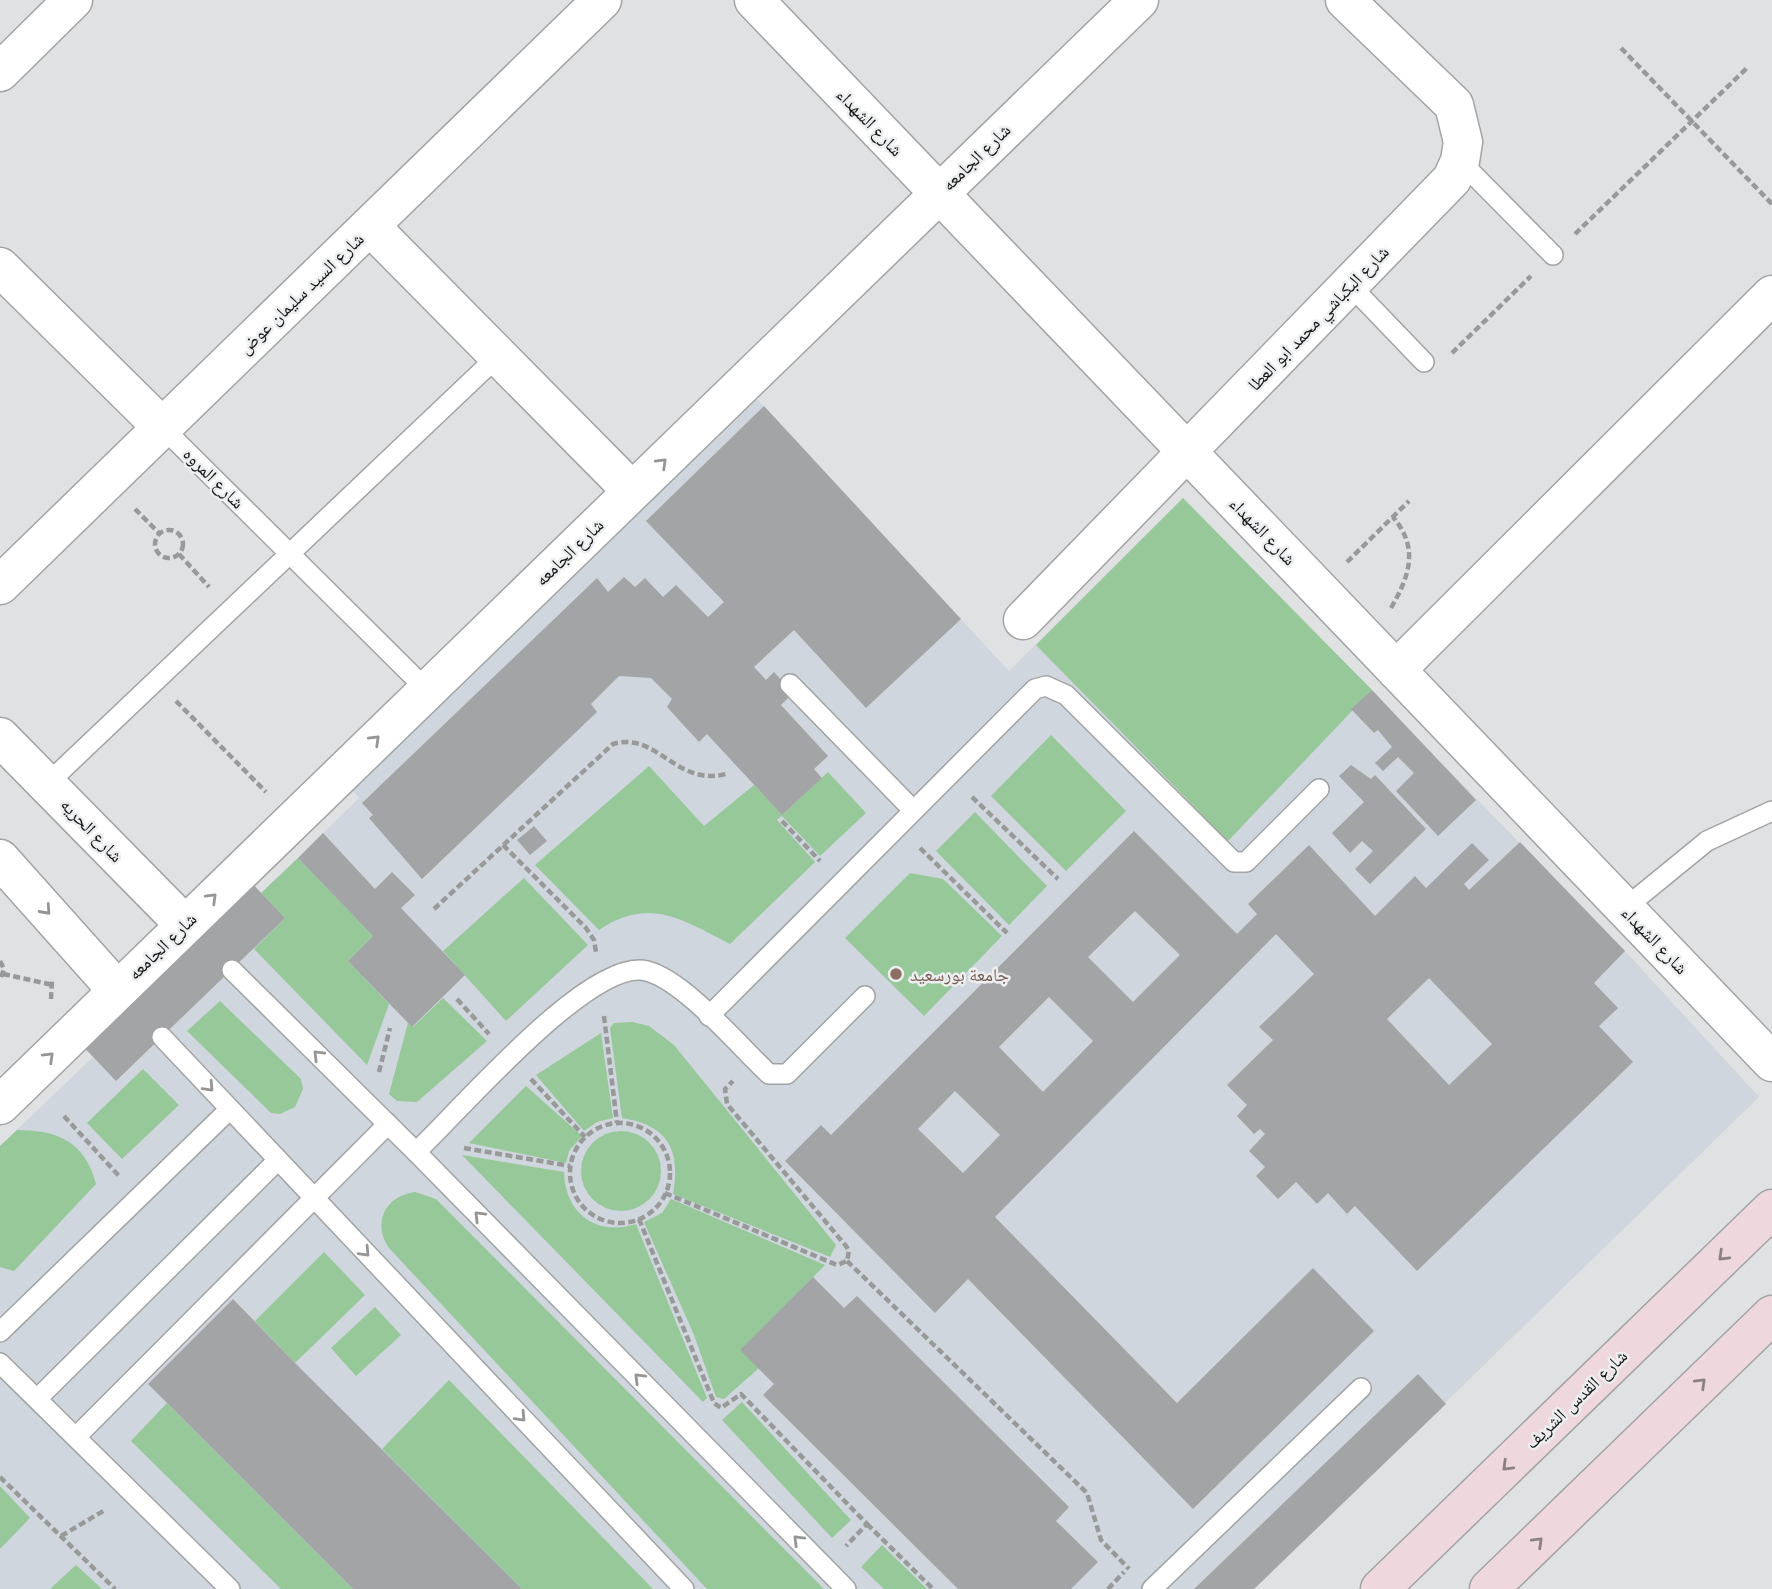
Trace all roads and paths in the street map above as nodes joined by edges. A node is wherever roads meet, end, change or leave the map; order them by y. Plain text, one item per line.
1 (73, 0) edge
2 (602, 0) edge
3 (754, 0) edge
4 (1139, 0) edge
5 (1345, 0) edge
6 (1621, 48) dead end
7 (1748, 67) dead end
8 (0, 72) edge
9 (1692, 121) junction
10 (1460, 161) junction
11 (939, 193) junction
12 (1772, 204) edge
13 (370, 226) junction
14 (1553, 255) junction
15 (0, 267) edge
16 (1350, 285) junction
17 (1772, 295) edge
18 (498, 356) junction
19 (1424, 362) joint
20 (162, 427) junction
21 (1187, 451) junction
22 (632, 491) junction
23 (1409, 501) dead end
24 (1393, 517) junction
25 (179, 554) junction
26 (290, 554) junction
27 (0, 585) edge
28 (1319, 590) junction
29 (231, 610) junction
30 (1023, 620) dead end
31 (1368, 640) junction
32 (1396, 670) junction
33 (156, 680) junction
34 (790, 684) dead end
35 (427, 690) junction
36 (0, 737) edge
37 (726, 774) dead end
38 (948, 775) junction
39 (47, 784) junction
40 (1319, 789) dead end
41 (913, 810) junction
42 (1772, 811) edge
43 (294, 820) junction
44 (782, 821) dead end
45 (897, 826) junction
46 (0, 859) edge
47 (1058, 878) dead end
48 (840, 882) junction
49 (1625, 908) junction
50 (434, 909) dead end
51 (188, 927) junction
52 (1007, 933) dead end
53 (0, 961) edge
54 (50, 968) dead end
55 (232, 970) dead end
56 (3, 974) junction
57 (0, 980) edge
58 (53, 985) junction
59 (120, 993) junction
60 (864, 996) dead end
61 (48, 1007) dead end
62 (709, 1016) junction
63 (390, 1028) dead end
64 (162, 1037) dead end
65 (753, 1059) junction
66 (1772, 1062) edge
67 (0, 1105) edge
68 (370, 1107) junction
69 (230, 1109) junction
70 (64, 1116) dead end
71 (388, 1124) junction
72 (422, 1147) junction
73 (278, 1160) junction
74 (570, 1166) junction
75 (665, 1193) junction
76 (139, 1198) junction
77 (314, 1198) junction
78 (1772, 1209) edge
79 (639, 1219) junction
80 (847, 1261) junction
81 (1772, 1315) edge
82 (0, 1332) edge
83 (0, 1363) edge
84 (1361, 1388) dead end
85 (37, 1399) junction
86 (76, 1437) junction
87 (0, 1477) edge
88 (132, 1493) junction
89 (867, 1524) junction
90 (61, 1536) junction
91 (825, 1568) junction
92 (1129, 1568) junction
93 (1136, 1575) dead end
94 (1396, 1584) edge
95 (115, 1589) edge
96 (230, 1589) edge
97 (684, 1589) edge
98 (846, 1589) edge
99 (933, 1589) edge
100 (1108, 1589) edge
101 (1152, 1589) edge
102 (1489, 1589) edge

1 - 8 street
2 - 13 street, شارع السيد سليمان عوض
3 - 11 street, شارع الشهداء
4 - 11 street, شارع الجامعه
5 - 10 street
6 - 9 path
7 - 9 path
9 - 12 path
9 - 14 path
10 - 14 lane
10 - 16 street, شارع البكباشي محمد ابو العطا
11 - 21 street, شارع الشهداء
22 -> 11 street, شارع الجامعه
13 - 18 street
13 - 20 street, شارع السيد سليمان عوض
14 - 19 path
15 - 20 street, شارع المروه
16 - 19 lane
16 - 21 street, شارع البكباشي محمد ابو العطا
17 - 32 street
18 - 22 street
18 - 26 lane
20 - 26 lane, شارع المروه
20 - 27 street, شارع السيد سليمان عوض
21 - 28 street, شارع الشهداء
21 - 30 street, شارع البكباشي محمد ابو العطا
22 - 35 street, شارع الجامعه
23 - 24 path
24 - 28 path
24 - 31 path
25 - 25 path
25 - 29 path
26 - 29 lane
26 - 35 lane, شارع المروه
28 - 31 street, شارع الشهداء
29 - 33 lane
31 - 32 street, شارع الشهداء
32 - 49 street, شارع الشهداء
33 - 39 lane
33 - 43 path
34 - 41 lane
43 -> 35 street, شارع الجامعه
36 - 39 street, شارع الحريه
37 - 50 path
38 - 40 lane
38 - 41 lane
38 - 47 path
39 - 51 street, شارع الحريه
41 - 45 lane
42 - 49 lane
51 -> 43 street, شارع الجامعه
44 - 48 path
45 - 48 lane
45 - 52 path
46 -> 59 street
48 - 62 lane
49 - 66 street, شارع الشهداء
51 - 59 street, شارع الجامعه
53 - 56 path
54 - 58 path
68 -> 55 lane
56 - 57 path
56 - 58 path
58 - 61 path
67 -> 59 street, شارع الجامعه
60 - 65 lane
62 - 65 lane
62 - 72 lane
63 - 68 path
64 -> 69 lane
65 - 80 path
68 - 71 lane
69 - 73 lane
69 - 76 lane
70 - 76 path
71 - 72 lane
71 - 77 lane
72 - 74 path
91 -> 72 lane
73 - 77 lane
73 - 85 lane
74 - 75 path
74 - 79 path
75 - 79 path
75 - 80 path
76 - 82 lane
77 - 86 lane
77 -> 97 lane
78 -> 94 main road, شارع القدس الشريف
79 - 89 path
80 - 92 path
102 -> 81 main road
83 - 85 lane
84 - 101 lane
85 - 86 lane
86 - 88 lane
87 - 90 path
88 - 90 path
88 - 96 lane
89 - 91 path
89 - 99 path
90 - 95 path
91 - 98 lane
92 - 93 path
92 - 100 path

